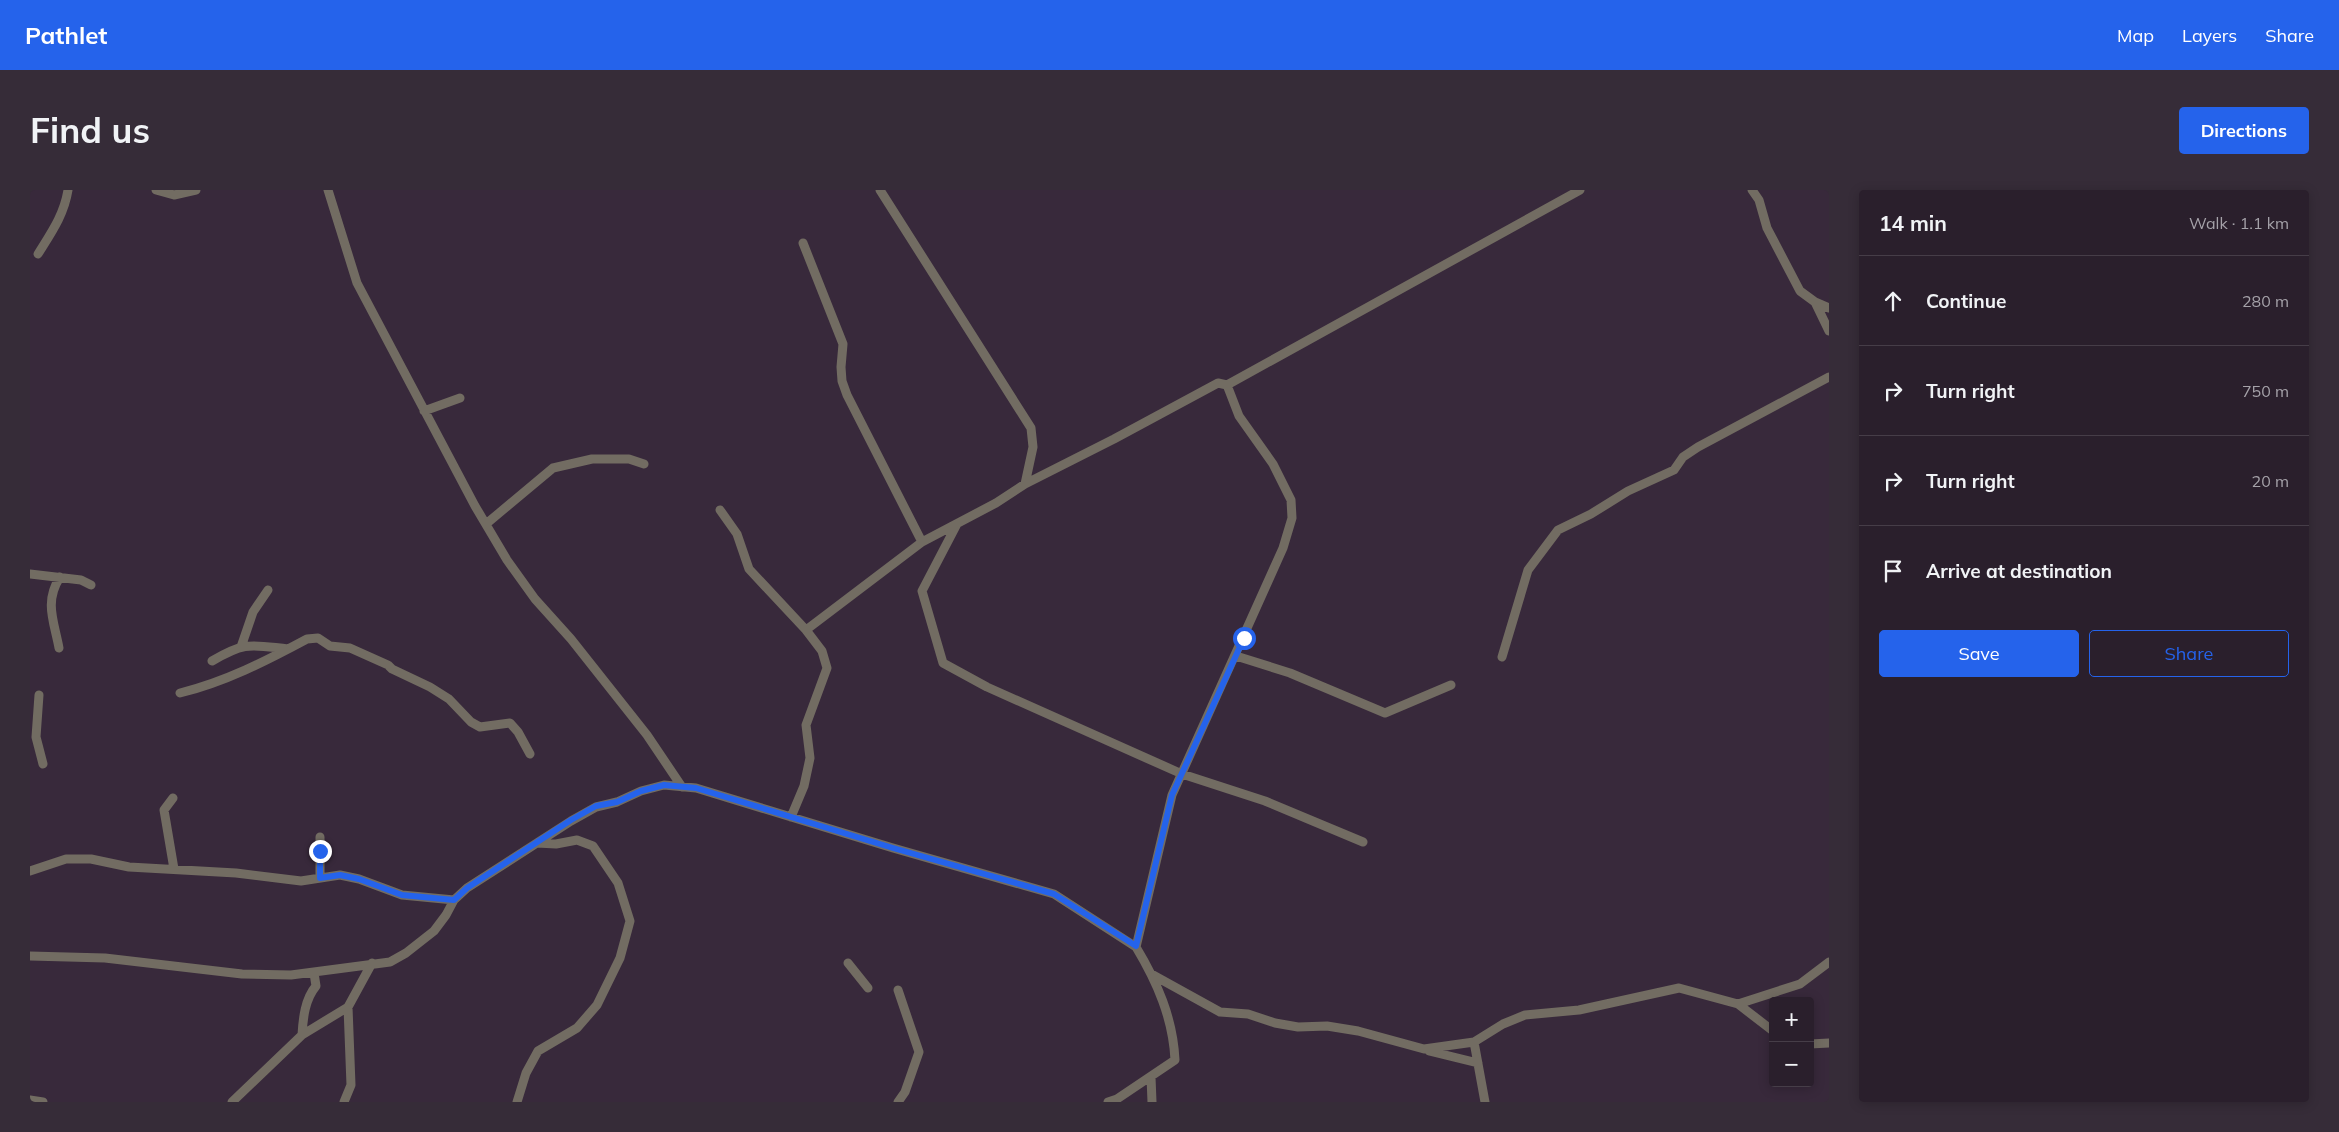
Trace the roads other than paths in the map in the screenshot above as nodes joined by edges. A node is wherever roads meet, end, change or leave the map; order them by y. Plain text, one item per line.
1 (68, 190) edge
2 (156, 190) edge
3 (196, 190) edge
4 (328, 190) edge
5 (880, 190) edge
6 (1580, 190) edge
7 (1752, 190) edge
8 (803, 243) dead end
9 (38, 254) dead end
10 (1815, 302) junction
11 (1829, 308) edge
12 (1829, 331) edge
13 (1829, 377) edge
14 (1227, 385) junction
15 (460, 398) dead end
16 (424, 411) junction
17 (644, 464) dead end
18 (1025, 484) junction
19 (720, 510) dead end
20 (957, 523) junction
21 (486, 524) junction
22 (922, 542) junction
23 (30, 574) edge
24 (60, 577) junction
25 (91, 585) dead end
26 (268, 590) dead end
27 (806, 630) junction
28 (241, 647) junction
29 (58, 648) dead end
30 (289, 649) junction
31 (1236, 656) junction
32 (1502, 658) dead end
33 (212, 661) dead end
34 (1451, 685) dead end
35 (180, 693) dead end
36 (39, 695) dead end
37 (530, 754) dead end
38 (43, 764) dead end
39 (1182, 774) junction
40 (682, 787) junction
41 (173, 798) dead end
42 (791, 817) junction
43 (320, 838) dead end
44 (1363, 842) dead end
45 (536, 843) junction
46 (174, 869) junction
47 (30, 871) edge
48 (320, 878) junction
49 (454, 900) junction
50 (1136, 946) junction
51 (30, 956) edge
52 (1829, 962) edge
53 (372, 963) junction
54 (848, 963) dead end
55 (357, 967) junction
56 (314, 973) junction
57 (1153, 975) junction
58 (360, 986) junction
59 (868, 988) dead end
60 (898, 990) dead end
61 (1738, 1004) junction
62 (348, 1007) junction
63 (1769, 1028) edge
64 (302, 1035) junction
65 (1474, 1042) junction
66 (1829, 1043) edge
67 (1814, 1044) edge
68 (1424, 1049) junction
69 (1478, 1063) junction
70 (1151, 1077) junction
71 (30, 1100) edge
72 (43, 1102) edge
73 (232, 1102) edge
74 (344, 1102) edge
75 (517, 1102) edge
76 (898, 1102) edge
77 (1108, 1102) edge
78 (1152, 1102) edge
79 (1485, 1102) edge

1 - 9 street
2 - 3 street
4 - 16 street
5 - 18 street
6 - 14 street
7 - 10 street
8 - 22 street
10 - 11 street
10 - 12 street
13 - 32 street
14 - 18 street
14 - 31 street
15 - 16 street
16 - 21 street
17 - 21 street
18 - 20 street
19 - 27 street
20 - 22 street
20 - 39 street
21 - 40 street
22 - 27 street
23 - 24 street
24 - 25 street
24 - 29 street
26 - 28 street
27 - 42 street
28 - 30 street
28 - 33 street
30 - 35 street
30 - 37 street
31 - 34 street
31 - 39 street
36 - 38 street
39 - 44 street
39 - 50 street
40 - 42 street
40 - 45 street
41 - 46 street
42 - 50 street
43 - 48 street
45 - 49 street
45 - 75 street
46 - 47 street
46 - 48 street
48 - 49 street
49 - 53 street
50 - 57 street
51 - 56 street
52 - 61 street
53 - 55 street
53 - 58 street
54 - 59 street
55 - 56 street
55 - 58 street
56 - 64 street
57 - 68 street
57 - 70 street
58 - 62 street
60 - 76 street
61 - 63 street
61 - 65 street
62 - 64 street
62 - 74 street
64 - 73 street
65 - 68 street
65 - 69 street
66 - 67 street
68 - 69 street
69 - 79 street
70 - 77 street
70 - 78 street
71 - 72 street

